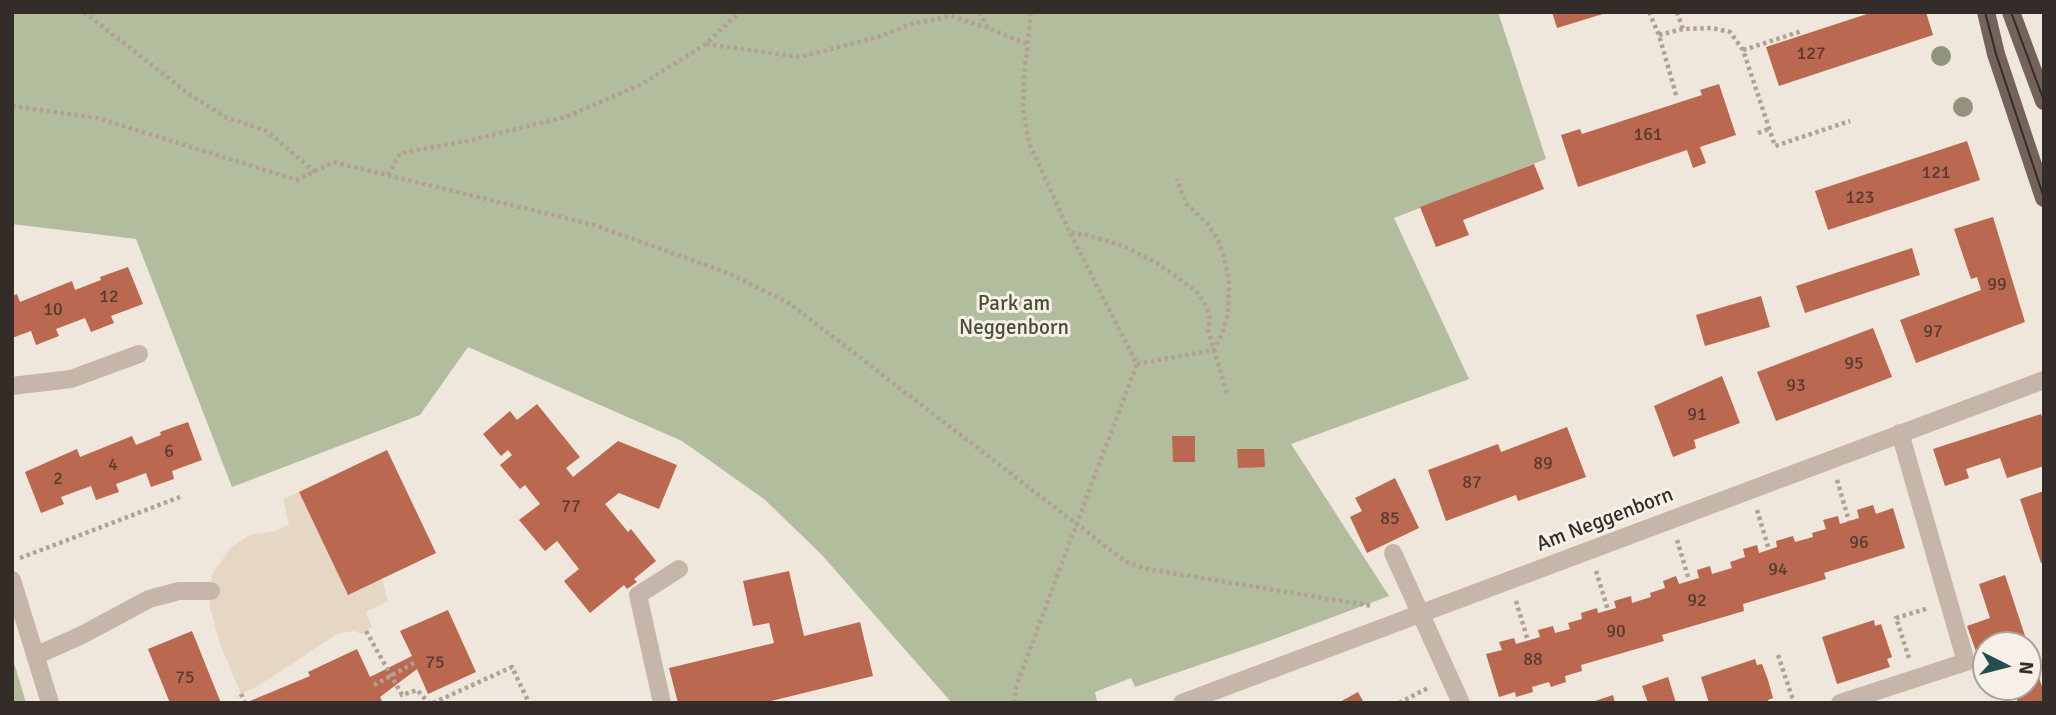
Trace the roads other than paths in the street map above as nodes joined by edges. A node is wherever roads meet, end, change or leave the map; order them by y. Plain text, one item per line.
1 (1986, 12) edge
2 (2011, 12) edge
3 (2044, 101) edge
4 (2044, 198) edge
5 (139, 354) dead end
6 (2044, 380) edge
7 (12, 386) edge
8 (1900, 433) junction
9 (1393, 553) dead end
10 (679, 569) dead end
11 (12, 580) edge
12 (211, 591) dead end
13 (1419, 613) junction
14 (20, 632) edge
15 (36, 656) junction
16 (50, 703) edge
17 (662, 703) edge
18 (1182, 703) edge
19 (1461, 703) edge
20 (1840, 703) edge

1 - 4 main road
2 - 3 main road
5 - 7 street
6 - 8 street, Am Neggenborn
8 - 13 street, Am Neggenborn
8 - 20 street
9 - 13 street
10 - 17 street
11 - 14 street
12 - 15 street
13 - 18 street, Am Neggenborn
13 - 19 street
14 - 15 street
15 - 16 street

